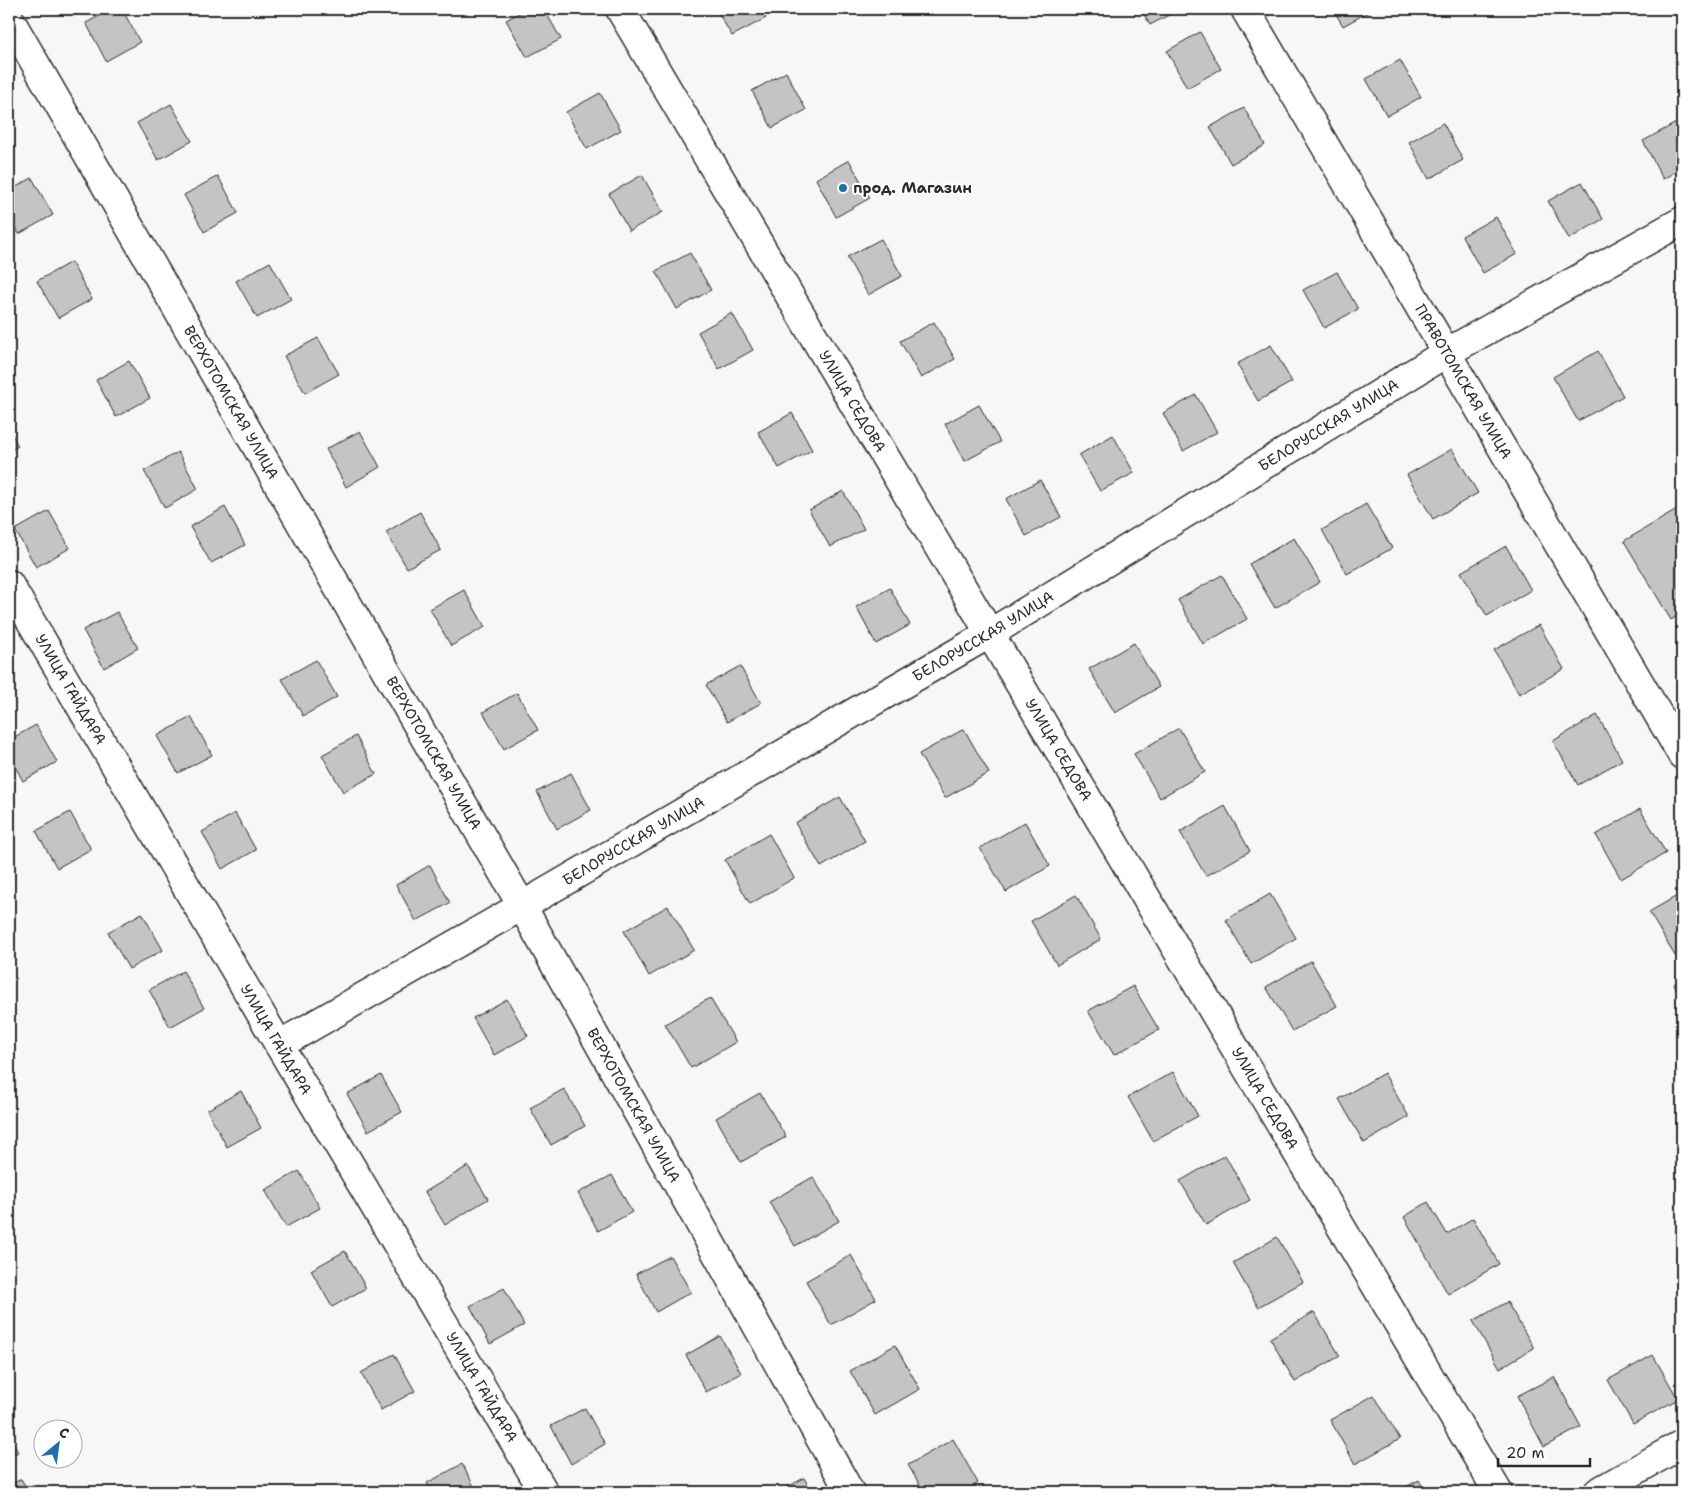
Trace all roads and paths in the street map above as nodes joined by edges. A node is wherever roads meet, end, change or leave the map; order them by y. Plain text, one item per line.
1 (620, 9) edge
2 (1245, 9) edge
3 (9, 18) edge
4 (1682, 221) edge
5 (1446, 353) junction
6 (9, 584) edge
7 (989, 634) junction
8 (1682, 755) edge
9 (522, 906) junction
10 (279, 1045) junction
11 (1682, 1444) edge
12 (544, 1492) edge
13 (850, 1492) edge
14 (1498, 1492) edge
15 (1598, 1492) edge

1 - 7 street, УЛИЦА СЕДОВА
2 - 5 street, ПРАВОТОМСКАЯ УЛИЦА
3 - 9 street, ВЕРХОТОМСКАЯ УЛИЦА
4 - 5 street, БЕЛОРУССКАЯ УЛИЦА
5 - 7 street, БЕЛОРУССКАЯ УЛИЦА
5 - 8 street, ПРАВОТОМСКАЯ УЛИЦА
6 - 10 street, УЛИЦА ГАЙДАРА
7 - 9 street, БЕЛОРУССКАЯ УЛИЦА
7 - 14 street, УЛИЦА СЕДОВА
9 - 10 street, БЕЛОРУССКАЯ УЛИЦА
9 - 13 street, ВЕРХОТОМСКАЯ УЛИЦА
10 - 12 street, УЛИЦА ГАЙДАРА
11 - 15 street

